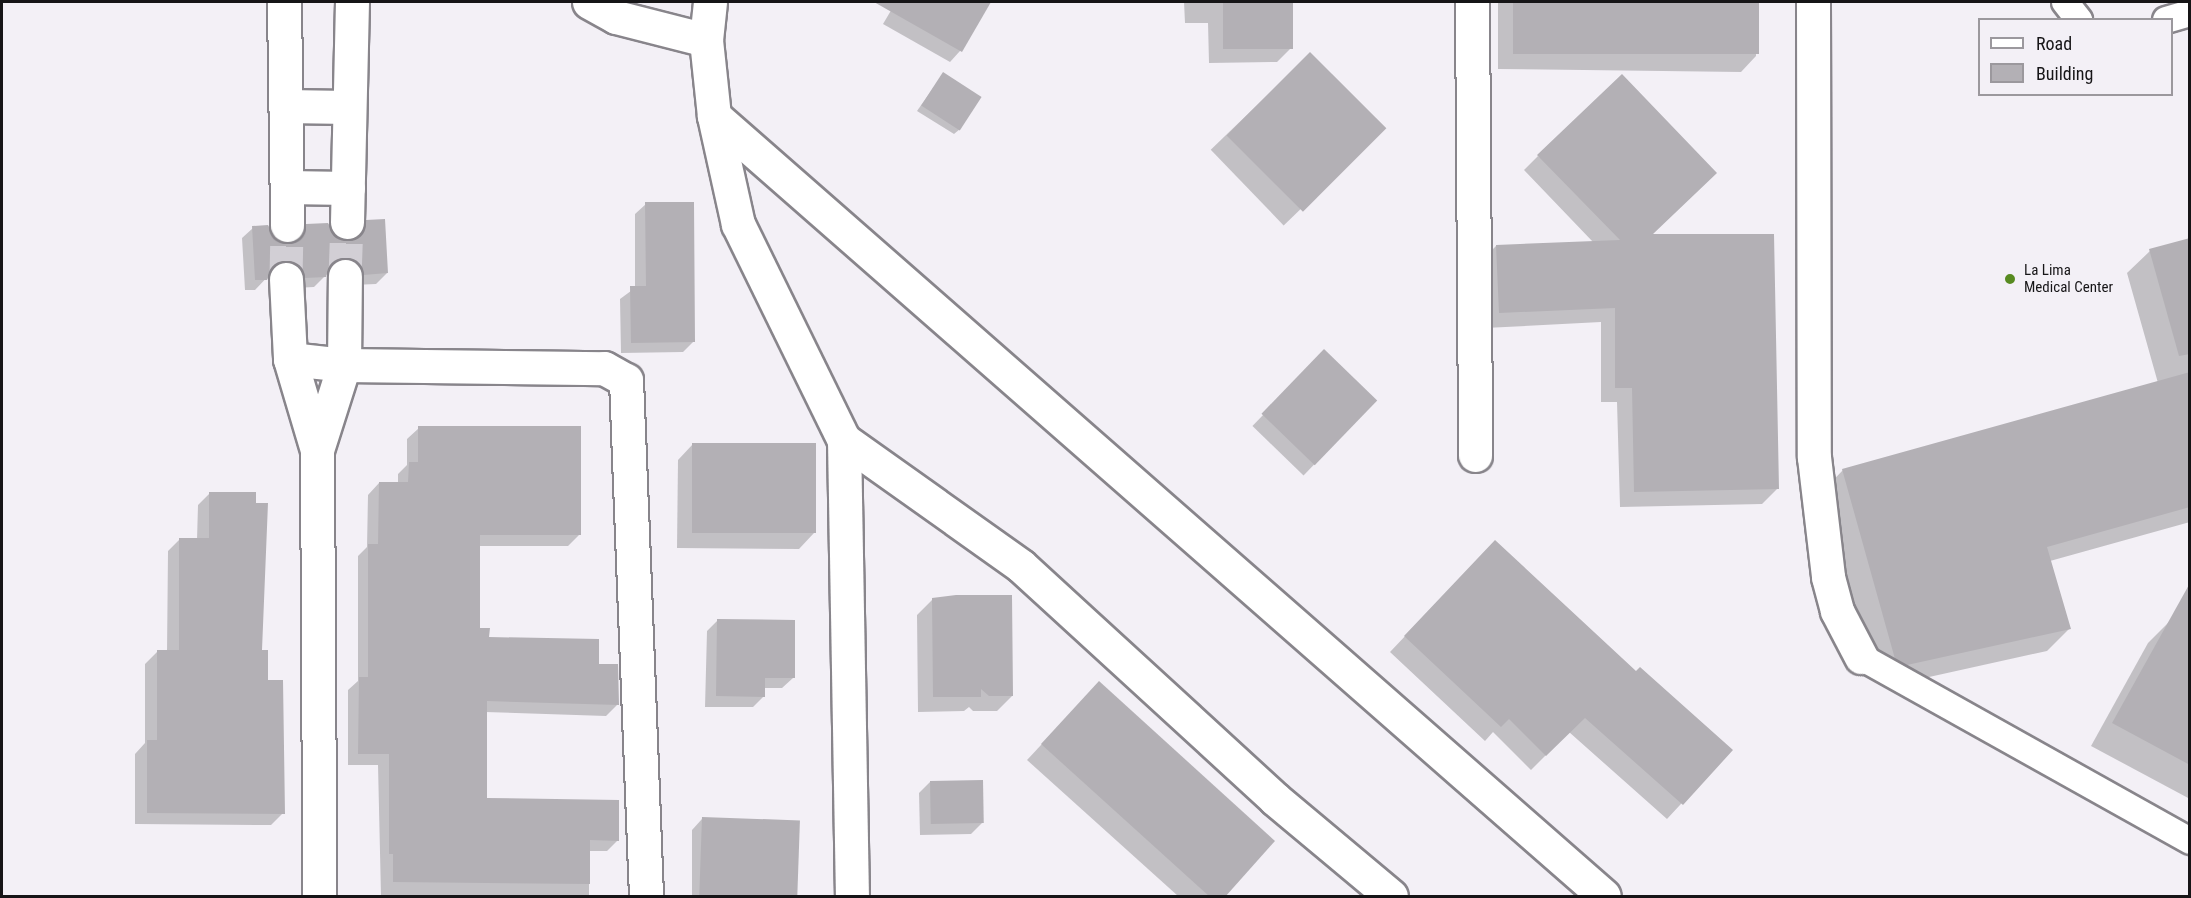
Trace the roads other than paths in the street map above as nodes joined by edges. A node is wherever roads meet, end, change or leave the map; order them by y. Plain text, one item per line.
1 (284, 2) edge
2 (352, 2) edge
3 (589, 2) edge
4 (710, 2) edge
5 (1472, 2) edge
6 (1813, 2) edge
7 (2066, 2) edge
8 (2190, 13) edge
9 (2078, 18) edge
10 (2173, 18) edge
11 (706, 40) junction
12 (285, 106) junction
13 (350, 107) junction
14 (714, 116) junction
15 (287, 187) junction
16 (348, 188) junction
17 (346, 222) tunnel mouth
18 (287, 225) tunnel mouth
19 (345, 276) tunnel mouth
20 (286, 279) tunnel mouth
21 (290, 358) junction
22 (344, 365) junction
23 (844, 440) junction
24 (317, 450) junction
25 (1474, 455) dead end
26 (1861, 657) joint
27 (2190, 841) edge
28 (1376, 890) edge
29 (319, 897) edge
30 (646, 897) edge
31 (852, 897) edge
32 (1604, 897) edge

1 - 12 street
2 - 13 street
3 - 11 street
4 - 11 street
5 - 25 street
6 - 26 street
7 - 9 lane
8 - 10 lane
11 - 14 street
12 - 13 street
12 - 15 street
13 - 16 street
14 - 23 street
14 - 32 street
15 - 16 street
15 - 18 street
16 - 17 street
19 - 22 street
20 - 21 street
21 - 22 street
21 - 24 street
22 - 24 street
22 - 30 street
23 - 28 street
23 - 31 street
24 - 29 street
26 - 27 lane

